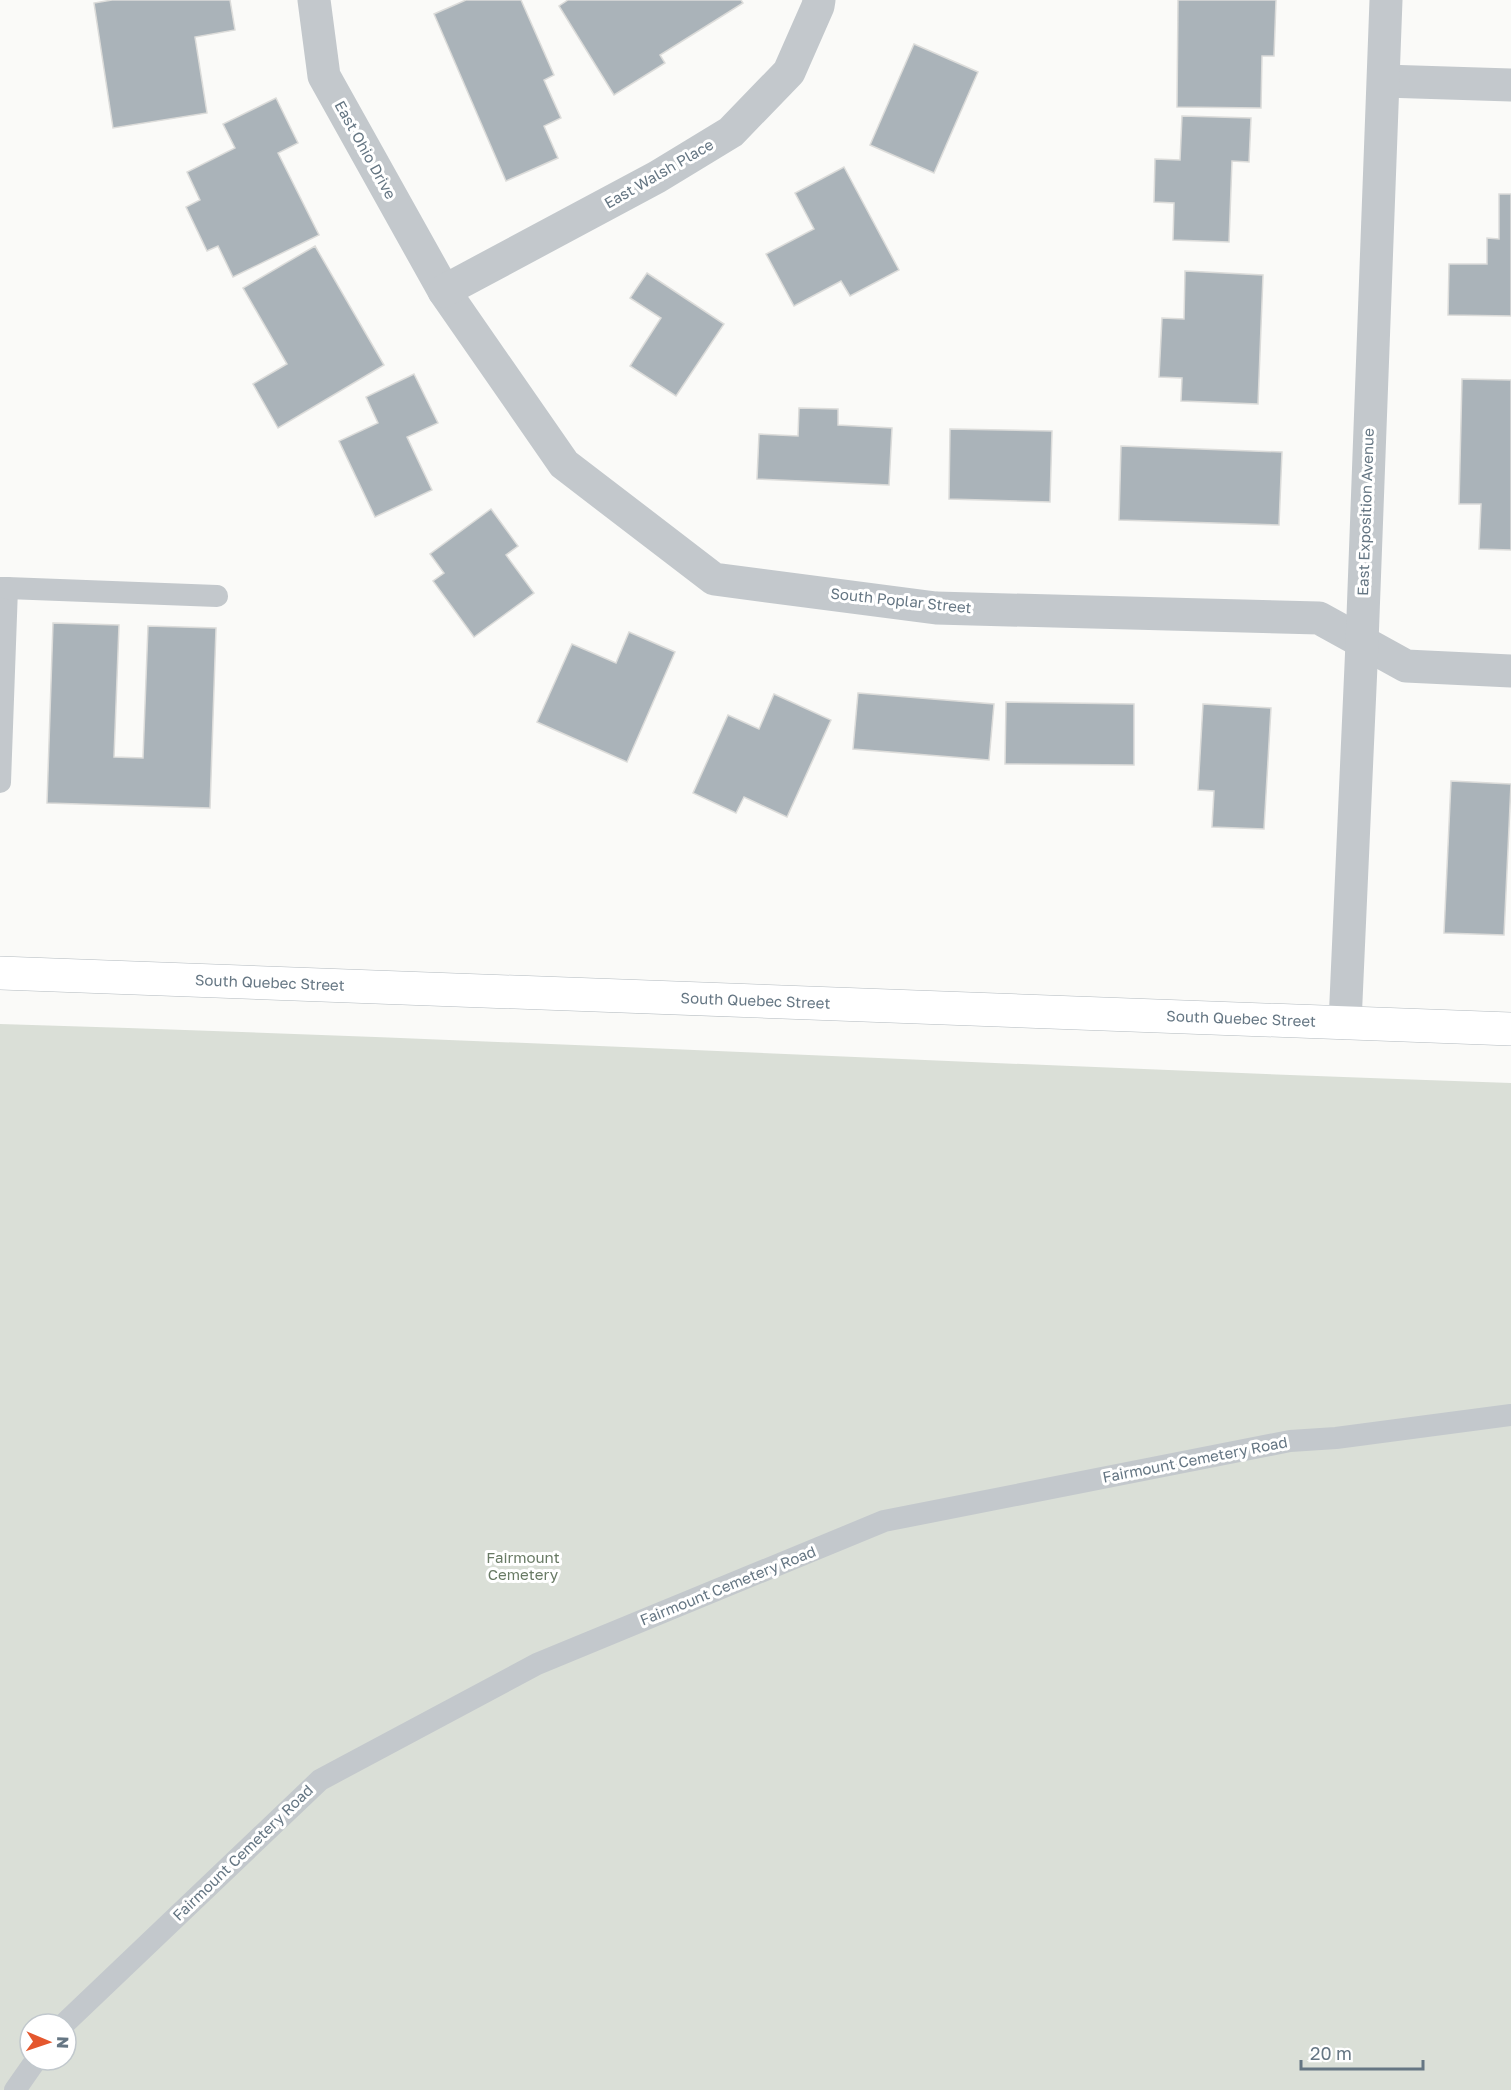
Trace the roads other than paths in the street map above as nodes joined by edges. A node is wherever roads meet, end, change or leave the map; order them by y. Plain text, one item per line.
1 (314, 0) edge
2 (819, 0) edge
3 (1386, 0) edge
4 (1384, 81) junction
5 (1511, 85) edge
6 (444, 291) junction
7 (4, 588) edge
8 (217, 596) dead end
9 (1362, 643) junction
10 (1511, 671) edge
11 (0, 782) edge
12 (0, 974) edge
13 (1345, 1023) junction
14 (1511, 1029) edge
15 (1511, 1415) edge
16 (77, 2012) edge
17 (28, 2072) edge
18 (15, 2090) edge

1 - 6 street, East Ohio Drive
2 - 6 street, East Walsh Place
3 - 4 street, East Exposition Avenue
4 - 5 street
4 - 9 street, East Exposition Avenue
6 - 9 street, South Poplar Street
7 - 8 lane
7 - 11 lane
9 - 10 street, South Poplar Street
9 - 13 street, East Exposition Avenue
12 - 13 main road, South Quebec Street
13 - 14 main road, South Quebec Street
15 - 16 lane, Fairmount Cemetery Road
17 - 18 lane

